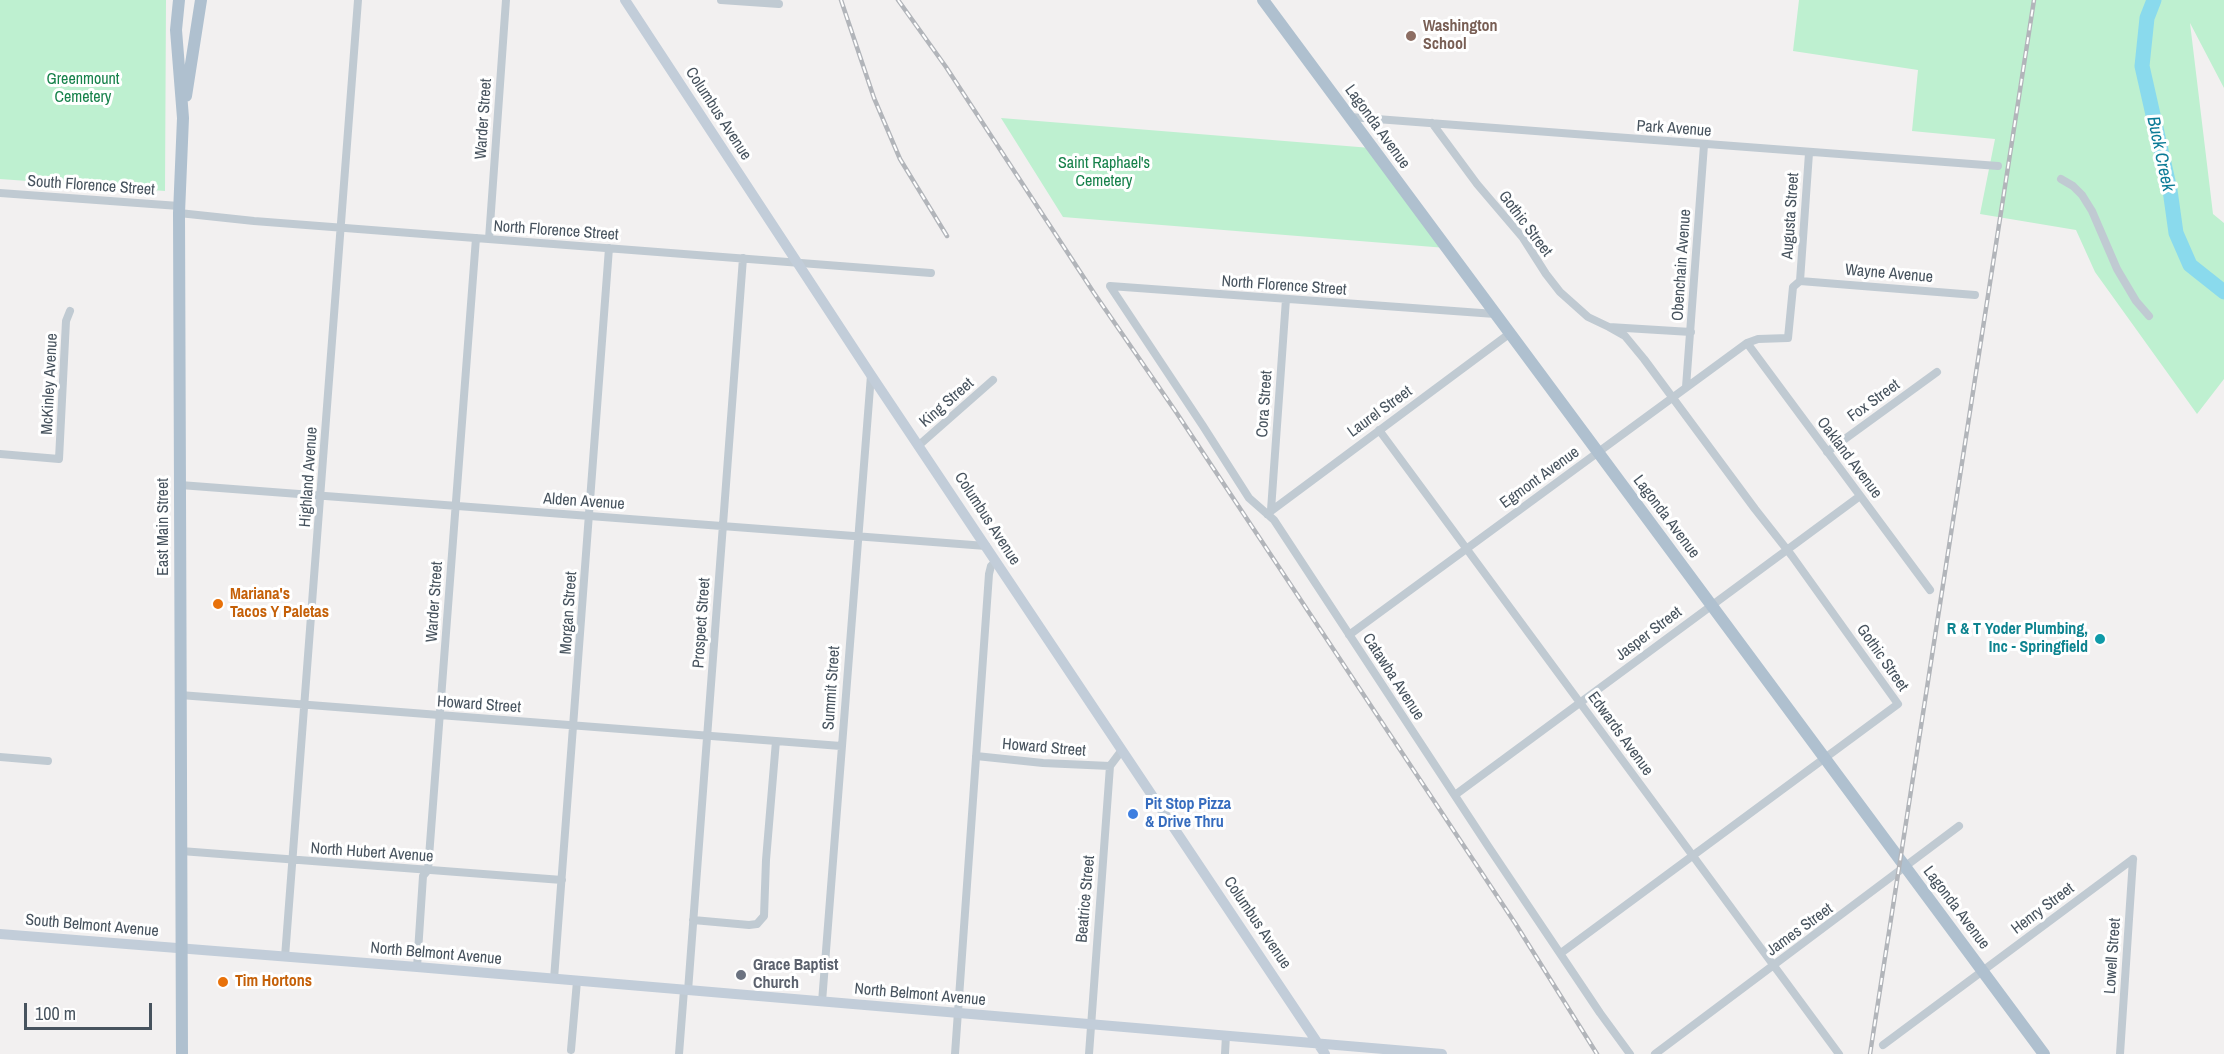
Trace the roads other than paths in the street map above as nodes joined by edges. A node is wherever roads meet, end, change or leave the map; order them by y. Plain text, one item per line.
1 (174, 0) edge
2 (179, 0) edge
3 (201, 0) edge
4 (358, 0) edge
5 (506, 0) edge
6 (625, 0) edge
7 (721, 0) edge
8 (1263, 0) edge
9 (779, 4) dead end
10 (176, 30) junction
11 (183, 117) junction
12 (1348, 117) junction
13 (1432, 123) junction
14 (1704, 145) junction
15 (1809, 153) junction
16 (1998, 166) dead end
17 (2061, 179) dead end
18 (0, 193) edge
19 (179, 210) junction
20 (341, 228) junction
21 (476, 238) junction
22 (489, 239) junction
23 (609, 248) junction
24 (743, 258) junction
25 (798, 263) junction
26 (931, 273) dead end
27 (1800, 281) junction
28 (1975, 295) dead end
29 (1286, 300) junction
30 (70, 311) dead end
31 (1495, 314) junction
32 (2149, 316) dead end
33 (1131, 318) joint
34 (1609, 327) junction
35 (1690, 332) junction
36 (1509, 334) junction
37 (1747, 343) junction
38 (1937, 372) dead end
39 (871, 375) junction
40 (993, 380) dead end
41 (1686, 387) junction
42 (1672, 397) junction
43 (1379, 430) junction
44 (918, 446) junction
45 (1598, 452) junction
46 (1827, 452) junction
47 (0, 454) edge
48 (180, 485) junction
49 (321, 495) junction
50 (1860, 495) junction
51 (456, 506) junction
52 (1269, 512) junction
53 (589, 516) junction
54 (723, 526) junction
55 (857, 536) junction
56 (986, 546) junction
57 (1467, 549) junction
58 (1787, 549) junction
59 (996, 561) junction
60 (1930, 590) dead end
61 (1711, 605) junction
62 (1349, 635) junction
63 (180, 695) junction
64 (1580, 702) junction
65 (305, 705) junction
66 (440, 716) junction
67 (574, 726) junction
68 (707, 736) junction
69 (776, 741) junction
70 (842, 746) junction
71 (1122, 750) junction
72 (976, 756) junction
73 (0, 757) edge
74 (1825, 759) junction
75 (48, 761) dead end
76 (1110, 766) junction
77 (1455, 795) junction
78 (1959, 826) dead end
79 (181, 851) junction
80 (1693, 856) junction
81 (2133, 859) joint
82 (293, 860) junction
83 (1906, 868) junction
84 (428, 870) junction
85 (562, 880) junction
86 (693, 920) junction
87 (0, 934) edge
88 (181, 949) junction
89 (1561, 953) junction
90 (285, 957) junction
91 (1774, 966) junction
92 (417, 967) junction
93 (1983, 971) junction
94 (554, 979) junction
95 (577, 981) junction
96 (685, 992) junction
97 (822, 1002) junction
98 (957, 1013) junction
99 (1090, 1024) junction
100 (1226, 1035) junction
101 (1318, 1043) junction
102 (1883, 1045) dead end
103 (571, 1050) dead end
104 (182, 1054) edge
105 (679, 1054) edge
106 (955, 1054) edge
107 (1089, 1054) edge
108 (1226, 1054) edge
109 (1325, 1054) edge
110 (1442, 1054) edge
111 (1630, 1054) edge
112 (1655, 1054) edge
113 (1839, 1054) edge
114 (2044, 1054) edge
115 (2120, 1054) edge

1 - 10 street, East Main Street
2 - 10 main road
3 - 11 main road
4 - 20 street, Highland Avenue
5 - 22 street, Warder Street
6 - 25 street, Columbus Avenue
7 - 9 street
8 - 12 main road, Lagonda Avenue
10 - 11 main road, East Main Street
11 - 19 main road, East Main Street
12 - 13 street, Park Avenue
12 - 31 main road, Lagonda Avenue
13 - 14 street, Park Avenue
13 - 34 street, Gothic Street
14 - 15 street, Park Avenue
14 - 35 street, Obenchain Avenue
15 - 16 street, Park Avenue
15 - 27 street, Augusta Street
17 - 32 street
18 - 19 street, South Florence Street
19 - 20 street, North Florence Street
19 - 48 main road, East Main Street
20 - 21 street, North Florence Street
20 - 49 street, Highland Avenue
21 - 22 street, North Florence Street
21 - 51 street, Warder Street
22 - 23 street, North Florence Street
23 - 24 street, North Florence Street
23 - 53 street, Morgan Street
24 - 25 street, North Florence Street
24 - 54 street, Prospect Street
25 - 26 street, North Florence Street
25 - 39 street, Columbus Avenue
27 - 28 street, Wayne Avenue
27 - 37 street, Augusta Street
29 - 31 street, North Florence Street
29 - 33 street, North Florence Street
29 - 52 street, Cora Street
30 - 47 street, McKinley Avenue
31 - 36 main road, Lagonda Avenue
33 - 52 street, Catawba Avenue
34 - 35 street, Gothic Street
34 - 42 street, Gothic Street
35 - 41 street, Obenchain Avenue
36 - 43 street, Laurel Street
36 - 45 main road, Lagonda Avenue
37 - 41 street, Egmont Avenue
37 - 46 street, Oakland Avenue
38 - 46 street, Fox Street
39 - 44 street, Columbus Avenue
39 - 55 street, Summit Street
40 - 44 street, King Street
41 - 42 street, Egmont Avenue
42 - 45 street, Egmont Avenue
42 - 58 street, Gothic Street
43 - 52 street, Laurel Street
43 - 57 street, Edwards Avenue
44 - 56 street, Columbus Avenue
45 - 57 street, Egmont Avenue
45 - 61 main road, Lagonda Avenue
46 - 50 street, Oakland Avenue
48 - 49 street, Alden Avenue
48 - 63 main road, East Main Street
49 - 51 street, Alden Avenue
49 - 65 street, Highland Avenue
50 - 58 street, Jasper Street
50 - 60 street, Oakland Avenue
51 - 53 street, Alden Avenue
51 - 66 street, Warder Street
52 - 62 street, Catawba Avenue
53 - 54 street, Alden Avenue
53 - 67 street, Morgan Street
54 - 55 street, Alden Avenue
54 - 68 street, Prospect Street
55 - 56 street, Alden Avenue
55 - 70 street, Summit Street
56 - 59 street, Columbus Avenue
57 - 62 street, Egmont Avenue
57 - 64 street, Edwards Avenue
58 - 61 street, Jasper Street
58 - 74 street, Gothic Street
59 - 71 street, Columbus Avenue
59 - 72 street
61 - 64 street, Jasper Street
61 - 74 main road, Lagonda Avenue
62 - 77 street, Catawba Avenue
63 - 65 street, Howard Street
63 - 79 main road, East Main Street
64 - 77 street, Jasper Street
64 - 80 street, Edwards Avenue
65 - 66 street, Howard Street
65 - 82 street, Highland Avenue
66 - 67 street, Howard Street
66 - 84 street, Warder Street
67 - 68 street, Howard Street
67 - 85 street, Morgan Street
68 - 69 street, Howard Street
68 - 86 street, Prospect Street
69 - 70 street, Howard Street
69 - 86 street
70 - 97 street, Summit Street
71 - 76 street
71 - 101 street, Columbus Avenue
72 - 76 street, Howard Street
72 - 98 street
73 - 75 street
74 - 80 street, Gothic Street
74 - 83 main road, Lagonda Avenue
76 - 99 street, Beatrice Street
77 - 89 street, Catawba Avenue
78 - 83 street, James Street
79 - 82 street, North Hubert Avenue
79 - 88 main road, East Main Street
80 - 89 street, Gothic Street
80 - 91 street, Edwards Avenue
81 - 93 street, Henry Street
81 - 115 street, Lowell Street
82 - 84 street, North Hubert Avenue
82 - 90 street, Highland Avenue
83 - 91 street, James Street
83 - 93 main road, Lagonda Avenue
84 - 85 street, North Hubert Avenue
84 - 92 street, Warder Street
85 - 94 street, Morgan Street
86 - 96 street, Prospect Street
87 - 88 street, South Belmont Avenue
88 - 90 street, North Belmont Avenue
88 - 104 main road, East Main Street
89 - 111 street, Catawba Avenue
90 - 92 street, North Belmont Avenue
91 - 112 street, James Street
91 - 113 street, Edwards Avenue
92 - 94 street, North Belmont Avenue
93 - 102 street, Henry Street
93 - 114 main road, Lagonda Avenue
94 - 95 street, North Belmont Avenue
95 - 96 street, North Belmont Avenue
95 - 103 street
96 - 97 street, North Belmont Avenue
96 - 105 street, Prospect Street
97 - 98 street, North Belmont Avenue
98 - 99 street, North Belmont Avenue
98 - 106 street
99 - 100 street, North Belmont Avenue
99 - 107 street, Beatrice Street
100 - 101 street, North Belmont Avenue
100 - 108 street
101 - 109 street, Columbus Avenue
101 - 110 street, North Belmont Avenue

